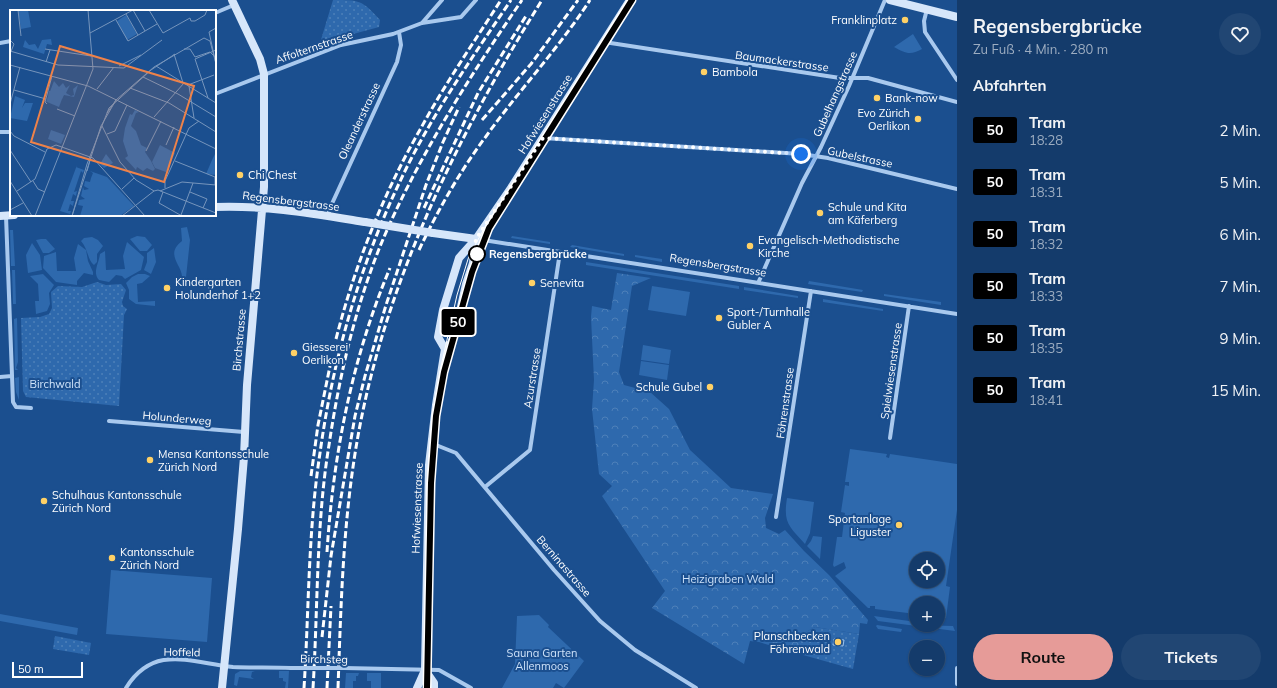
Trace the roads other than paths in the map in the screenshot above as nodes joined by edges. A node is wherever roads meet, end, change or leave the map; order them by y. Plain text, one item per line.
1 (442, 0) edge
2 (476, 0) edge
3 (630, 0) edge
4 (885, 0) edge
5 (890, 0) edge
6 (233, 2) edge
7 (914, 3) edge
8 (927, 9) junction
9 (216, 12) edge
10 (957, 17) edge
11 (422, 24) junction
12 (399, 32) junction
13 (10, 41) edge
14 (604, 41) junction
15 (0, 43) edge
16 (264, 74) junction
17 (852, 77) junction
18 (957, 80) edge
19 (216, 94) edge
20 (957, 102) edge
21 (543, 138) junction
22 (815, 156) junction
23 (957, 190) edge
24 (216, 207) edge
25 (262, 208) junction
26 (7, 215) edge
27 (328, 216) junction
28 (476, 239) junction
29 (560, 252) junction
30 (759, 281) junction
31 (811, 291) junction
32 (909, 306) junction
33 (957, 314) edge
34 (445, 349) junction
35 (12, 376) junction
36 (0, 377) edge
37 (31, 408) dead end
38 (109, 421) dead end
39 (244, 432) junction
40 (890, 438) dead end
41 (431, 443) junction
42 (485, 488) junction
43 (776, 517) dead end
44 (224, 665) junction
45 (957, 668) edge
46 (425, 670) junction
47 (957, 684) edge
48 (126, 688) edge
49 (222, 688) edge
50 (417, 688) edge
51 (434, 688) edge
52 (471, 688) edge
53 (696, 688) edge

1 - 11 street, Affolternstrasse
2 - 11 street, Affolternstrasse
3 - 14 street, Hofwiesenstrasse
4 - 17 street, Gubelhangstrasse
5 - 7 street
6 - 9 street
6 - 16 street, Birchstrasse
7 - 8 street
8 - 10 street
8 - 18 street
11 - 12 street, Affolternstrasse
12 - 16 street, Affolternstrasse
12 - 27 street, Oleanderstrasse
13 - 15 street
14 - 17 street, Baumackerstrasse
14 - 21 street, Hofwiesenstrasse
16 - 19 street, Affolternstrasse
16 - 25 street, Birchstrasse
17 - 20 street, Baumackerstrasse
17 - 22 street, Gubelhangstrasse
21 - 22 street, Gubelstrasse
21 - 28 street, Hofwiesenstrasse
22 - 23 street, Gubelstrasse
22 - 30 street, Gubelhangstrasse
24 - 25 street, Regensbergstrasse
25 - 27 street, Regensbergstrasse
25 - 39 street, Birchstrasse
26 - 35 street
27 - 28 street, Regensbergstrasse, bridge
28 - 29 street, Regensbergstrasse
28 - 34 street, Hofwiesenstrasse
28 - 34 street, Hofwiesenstrasse
29 - 30 street, Regensbergstrasse
29 - 42 street, Azurstrasse
30 - 31 street, Regensbergstrasse
31 - 32 street, Regensbergstrasse
31 - 43 street, Föhrenstrasse
32 - 33 street, Regensbergstrasse
32 - 40 street, Spielwiesenstrasse
34 - 41 street, Hofwiesenstrasse
35 - 36 street
35 - 37 street
38 - 39 street, Holunderweg
39 - 44 street, Birchstrasse
41 - 42 street, Berninastrasse
41 - 46 street, Hofwiesenstrasse
42 - 53 street, Berninastrasse
44 - 46 street, Birchsteg, bridge
44 - 48 street, Hoffeld
44 - 49 street, Birchstrasse
45 - 47 street
46 - 50 street, Hofwiesenstrasse
46 - 51 street, Hofwiesenstrasse
46 - 52 street, Birchsteg

